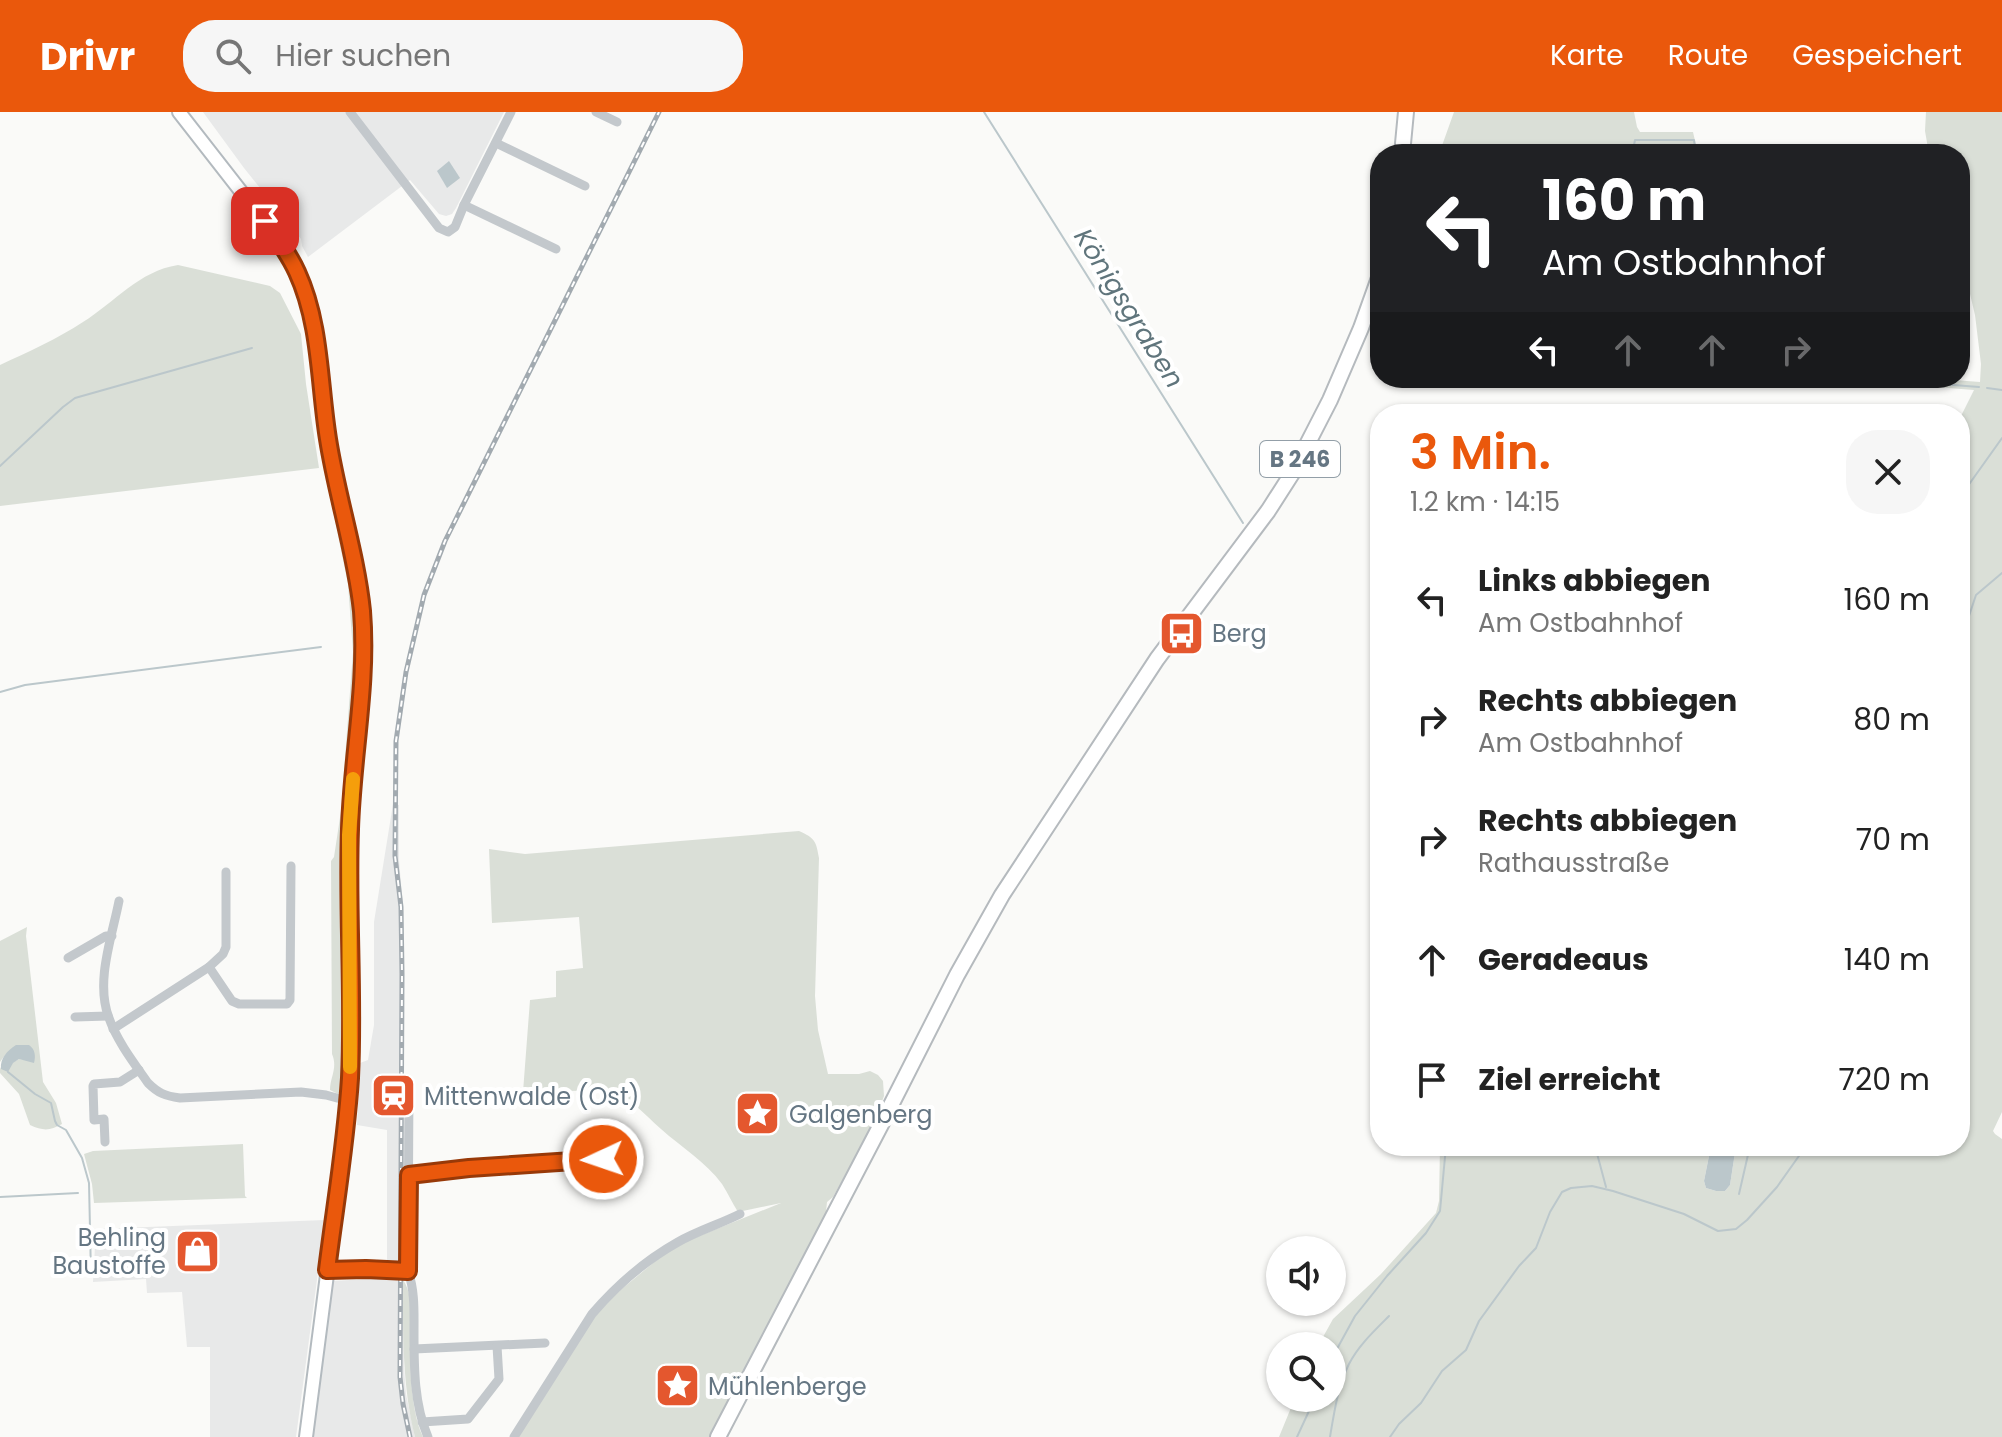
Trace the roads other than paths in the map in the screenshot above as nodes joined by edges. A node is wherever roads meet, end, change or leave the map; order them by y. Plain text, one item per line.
1 (179, 112) edge
2 (350, 112) edge
3 (511, 112) edge
4 (596, 112) edge
5 (1406, 112) edge
6 (617, 122) dead end
7 (496, 143) junction
8 (1403, 144) edge
9 (585, 186) dead end
10 (464, 205) junction
11 (556, 249) dead end
12 (1370, 303) edge
13 (291, 866) dead end
14 (226, 872) dead end
15 (119, 901) dead end
16 (112, 936) junction
17 (68, 958) dead end
18 (209, 967) junction
19 (108, 1016) junction
20 (75, 1017) dead end
21 (113, 1029) junction
22 (139, 1070) junction
23 (409, 1081) dead end
24 (348, 1101) junction
25 (105, 1142) dead end
26 (603, 1159) dead end
27 (409, 1175) junction
28 (740, 1214) dead end
29 (327, 1270) junction
30 (408, 1271) junction
31 (545, 1343) dead end
32 (497, 1346) junction
33 (414, 1349) junction
34 (422, 1422) junction
35 (306, 1437) edge
36 (428, 1437) edge
37 (514, 1437) edge
38 (718, 1437) edge

1 - 24 main road
2 - 10 street
3 - 7 street
4 - 6 street
5 - 8 main road
7 - 9 street
7 - 10 street
10 - 11 street
12 - 38 main road, B 246
13 - 18 street
14 - 18 street
15 - 16 street
16 - 17 street
16 - 19 street
18 - 21 street
19 - 20 street
19 - 21 street
21 - 22 street
22 - 24 street
22 - 25 street
23 - 27 street
24 - 29 main road
26 - 27 street
27 - 30 street
28 - 37 street
29 - 30 street
29 - 35 main road
30 - 33 street
31 - 32 street
32 - 33 street
32 - 34 street
33 - 34 street
34 - 36 street

